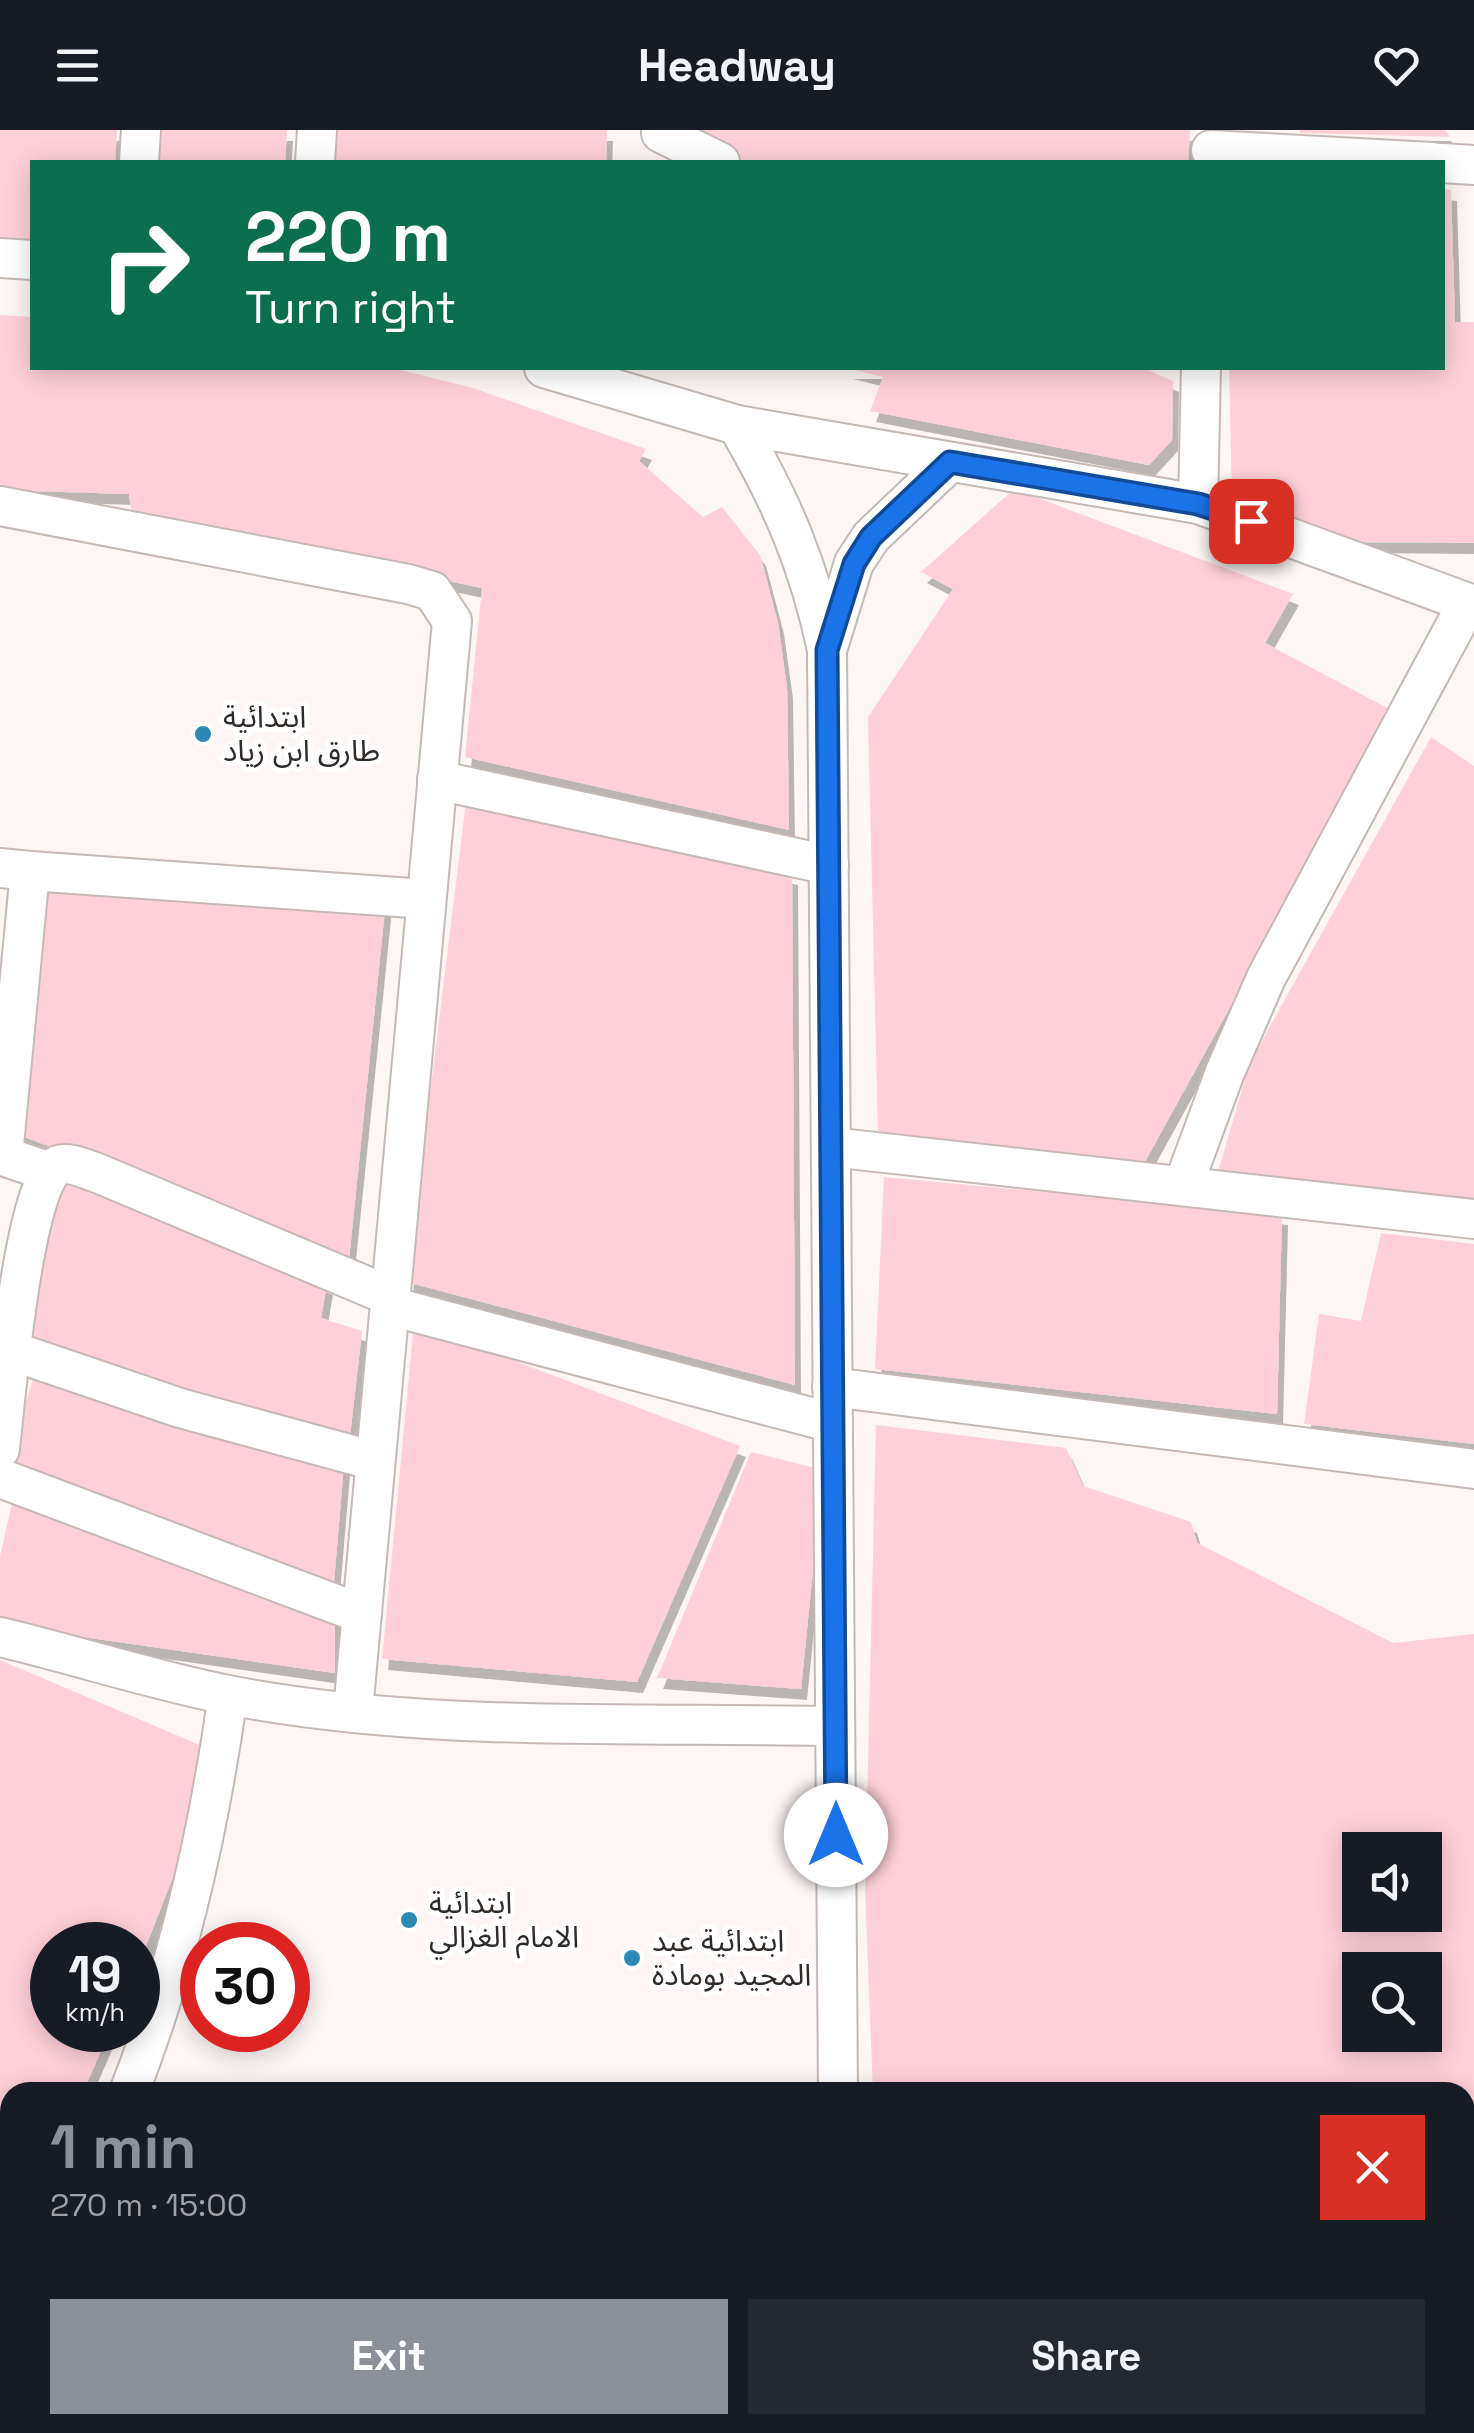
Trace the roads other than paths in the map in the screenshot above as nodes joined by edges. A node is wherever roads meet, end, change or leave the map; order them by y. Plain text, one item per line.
1 (141, 130) edge
2 (317, 130) edge
3 (659, 142) edge
4 (1211, 148) edge
5 (139, 160) edge
6 (316, 160) edge
7 (714, 160) edge
8 (1400, 160) edge
9 (1445, 163) edge
10 (1474, 165) edge
11 (0, 258) edge
12 (30, 260) edge
13 (560, 370) edge
14 (1196, 370) edge
15 (617, 377) edge
16 (736, 425) junction
17 (950, 462) junction
18 (1198, 504) junction
19 (0, 506) edge
20 (1471, 604) edge
21 (827, 650) junction
22 (437, 780) junction
23 (829, 865) junction
24 (15, 869) edge
25 (426, 899) junction
26 (830, 1147) junction
27 (50, 1172) junction
28 (1183, 1186) junction
29 (1474, 1219) edge
30 (390, 1301) junction
31 (9, 1350) junction
32 (833, 1405) junction
33 (0, 1449) edge
34 (376, 1461) junction
35 (1474, 1469) edge
36 (0, 1478) edge
37 (362, 1614) junction
38 (0, 1637) edge
39 (228, 1695) junction
40 (353, 1711) junction
41 (835, 1726) junction
42 (133, 2082) edge
43 (838, 2082) edge

1 - 5 street
2 - 6 street
3 - 7 street
4 - 8 street
9 - 10 street
11 - 12 street
13 - 15 street
14 - 18 street
15 - 16 street
16 - 17 street
16 - 21 street
17 - 18 street
17 - 21 street
18 - 20 street
19 - 22 street
20 - 28 street
21 - 23 street
22 - 23 street
22 - 25 street
23 - 26 street
24 - 25 street
24 - 27 street
25 - 30 street
26 - 28 street
26 - 32 street
27 - 30 street
27 - 31 street
28 - 29 street
30 - 32 street
30 - 34 street
31 - 33 street
31 - 34 street
32 - 35 street
32 - 41 street
34 - 37 street
36 - 37 street
37 - 40 street
38 - 39 street
39 - 40 street
39 - 42 street
40 - 41 street
41 - 43 street

